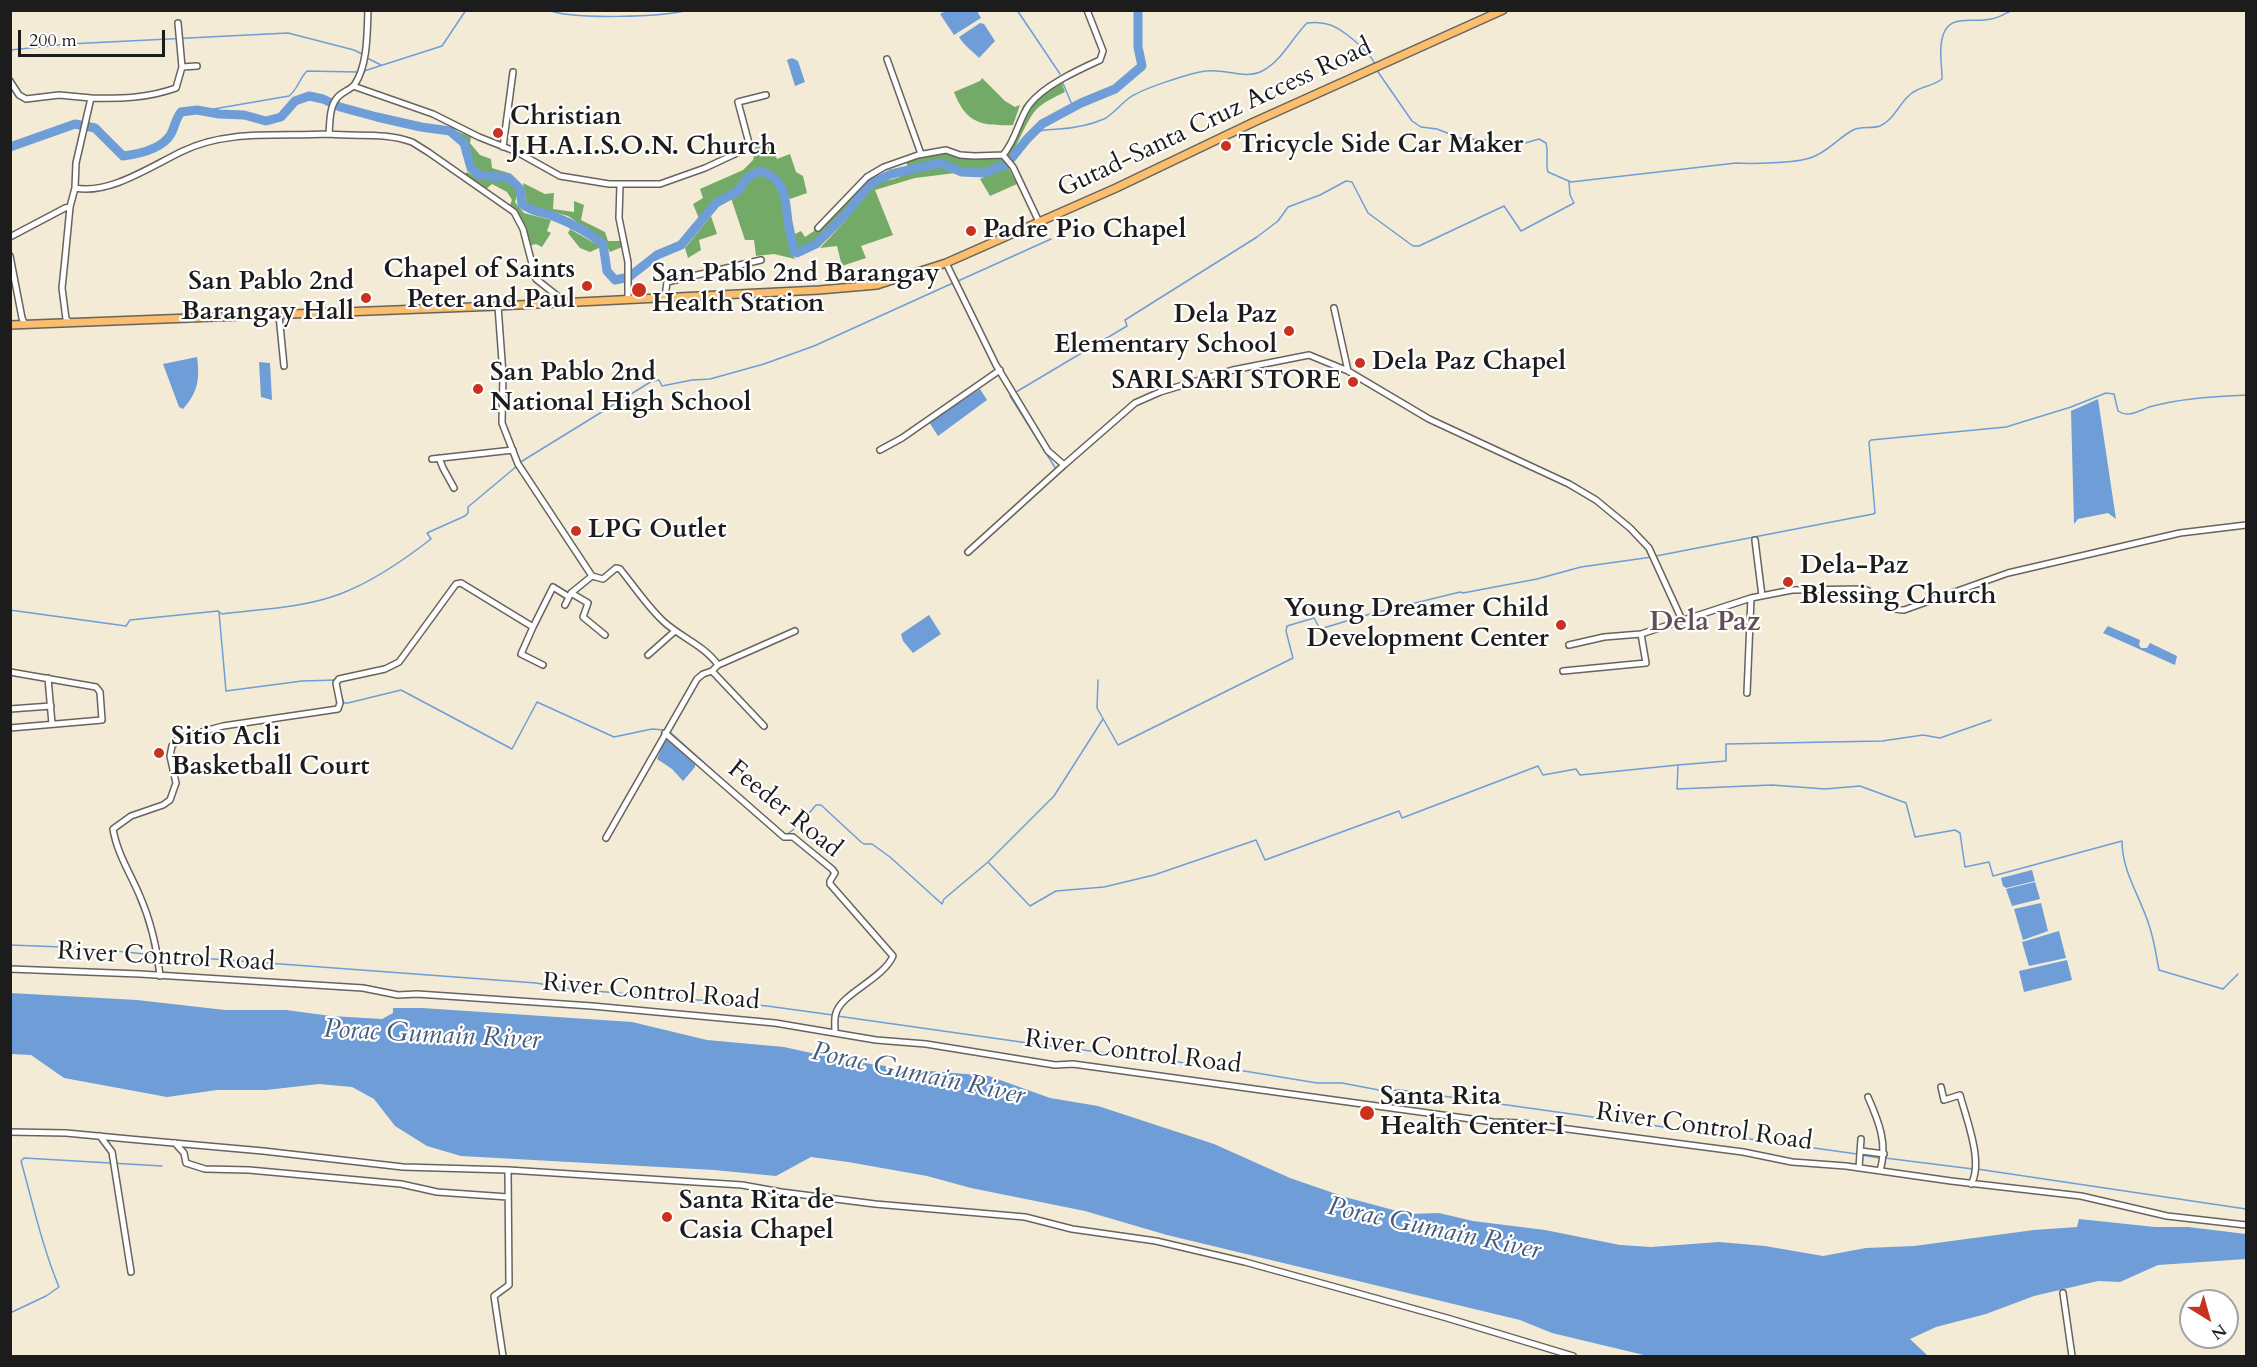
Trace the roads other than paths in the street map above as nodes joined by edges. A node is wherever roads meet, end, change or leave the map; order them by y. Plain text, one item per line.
1 (368, 10) edge
2 (1087, 10) edge
3 (1503, 10) edge
4 (178, 23) dead end
5 (887, 59) dead end
6 (197, 66) dead end
7 (182, 67) junction
8 (513, 72) dead end
9 (10, 81) edge
10 (353, 86) junction
11 (766, 95) dead end
12 (91, 99) junction
13 (329, 134) junction
14 (503, 147) junction
15 (921, 154) junction
16 (1005, 157) junction
17 (620, 184) junction
18 (75, 188) junction
19 (70, 207) junction
20 (1039, 222) junction
21 (818, 228) dead end
22 (10, 237) edge
23 (10, 256) edge
24 (761, 260) dead end
25 (946, 263) junction
26 (665, 297) junction
27 (628, 299) junction
28 (565, 302) junction
29 (498, 306) junction
30 (1335, 308) dead end
31 (279, 315) junction
32 (71, 323) junction
33 (10, 325) edge
34 (26, 325) junction
35 (284, 366) dead end
36 (1348, 370) junction
37 (1000, 371) junction
38 (513, 450) junction
39 (880, 450) dead end
40 (439, 458) junction
41 (432, 459) dead end
42 (1064, 465) junction
43 (454, 488) dead end
44 (2247, 525) edge
45 (1755, 540) dead end
46 (968, 552) dead end
47 (592, 576) junction
48 (570, 595) junction
49 (1762, 597) junction
50 (1752, 598) junction
51 (565, 605) dead end
52 (1682, 620) junction
53 (532, 627) junction
54 (675, 631) junction
55 (795, 631) dead end
56 (605, 634) dead end
57 (1641, 634) junction
58 (1569, 645) dead end
59 (648, 655) dead end
60 (543, 665) dead end
61 (718, 665) junction
62 (712, 671) junction
63 (1563, 671) dead end
64 (10, 672) edge
65 (48, 678) junction
66 (1747, 693) dead end
67 (51, 706) junction
68 (10, 710) edge
69 (52, 724) junction
70 (764, 726) dead end
71 (10, 728) edge
72 (666, 731) junction
73 (606, 838) dead end
74 (10, 969) edge
75 (160, 976) junction
76 (835, 1032) junction
77 (1941, 1087) dead end
78 (1868, 1097) dead end
79 (10, 1132) edge
80 (100, 1136) junction
81 (1861, 1139) dead end
82 (175, 1143) junction
83 (1862, 1152) junction
84 (1884, 1154) junction
85 (1859, 1168) junction
86 (508, 1170) junction
87 (1880, 1171) junction
88 (1971, 1184) junction
89 (508, 1197) junction
90 (2247, 1225) edge
91 (131, 1272) dead end
92 (2062, 1293) dead end
93 (503, 1356) edge
94 (1573, 1356) edge
95 (2072, 1356) edge

1 - 10 street
2 - 16 street
3 - 20 main road, Gutad-Santa Cruz Access Road
4 - 7 street
5 - 15 street
6 - 7 street
7 - 12 street
8 - 14 street
9 - 12 street
10 - 13 street
10 - 14 street
11 - 17 street
12 - 18 street
13 - 18 street
13 - 28 street
14 - 17 street
15 - 16 street
15 - 21 street
16 - 20 street
17 - 27 street
18 - 19 street
19 - 22 street
19 - 32 street
20 - 25 main road, Gutad-Santa Cruz Access Road
23 - 34 street
24 - 26 street
25 - 26 main road, Gutad-Santa Cruz Access Road
25 - 37 street
26 - 27 main road, Gutad-Santa Cruz Access Road
27 - 28 main road, Gutad-Santa Cruz Access Road
28 - 29 main road, Gutad-Santa Cruz Access Road
29 - 31 main road, Gutad-Santa Cruz Access Road
29 - 38 street
30 - 36 street
31 - 32 main road, Gutad-Santa Cruz Access Road
31 - 35 street
32 - 34 main road, Gutad-Santa Cruz Access Road
33 - 34 main road, Gutad-Santa Cruz Access Road
36 - 42 street
36 - 52 street
37 - 39 street
37 - 42 street
38 - 40 street
38 - 47 street
40 - 41 street
40 - 43 street
42 - 46 street
44 - 49 street
45 - 49 street
47 - 48 street
47 - 54 street
48 - 51 street
48 - 53 street
48 - 56 street
49 - 50 street
50 - 52 street
50 - 66 street
52 - 57 street
53 - 60 street
53 - 75 street
54 - 59 street
54 - 61 street
55 - 61 street
57 - 58 street
57 - 63 street
61 - 62 street
62 - 70 street
62 - 72 street
64 - 65 street
65 - 67 street
65 - 69 street
67 - 68 street
67 - 69 street
69 - 71 street
72 - 73 street
72 - 76 street, Feeder Road
74 - 75 street, River Control Road
75 - 76 street, River Control Road
76 - 85 street, River Control Road
77 - 88 street
78 - 84 street
79 - 80 street
80 - 82 street
80 - 91 street
81 - 83 street
82 - 86 street
82 - 89 street
83 - 84 street
83 - 85 street
84 - 87 street
85 - 87 street, River Control Road
86 - 89 street
86 - 94 street
87 - 88 street, River Control Road
88 - 90 street, River Control Road
89 - 93 street
92 - 95 street

